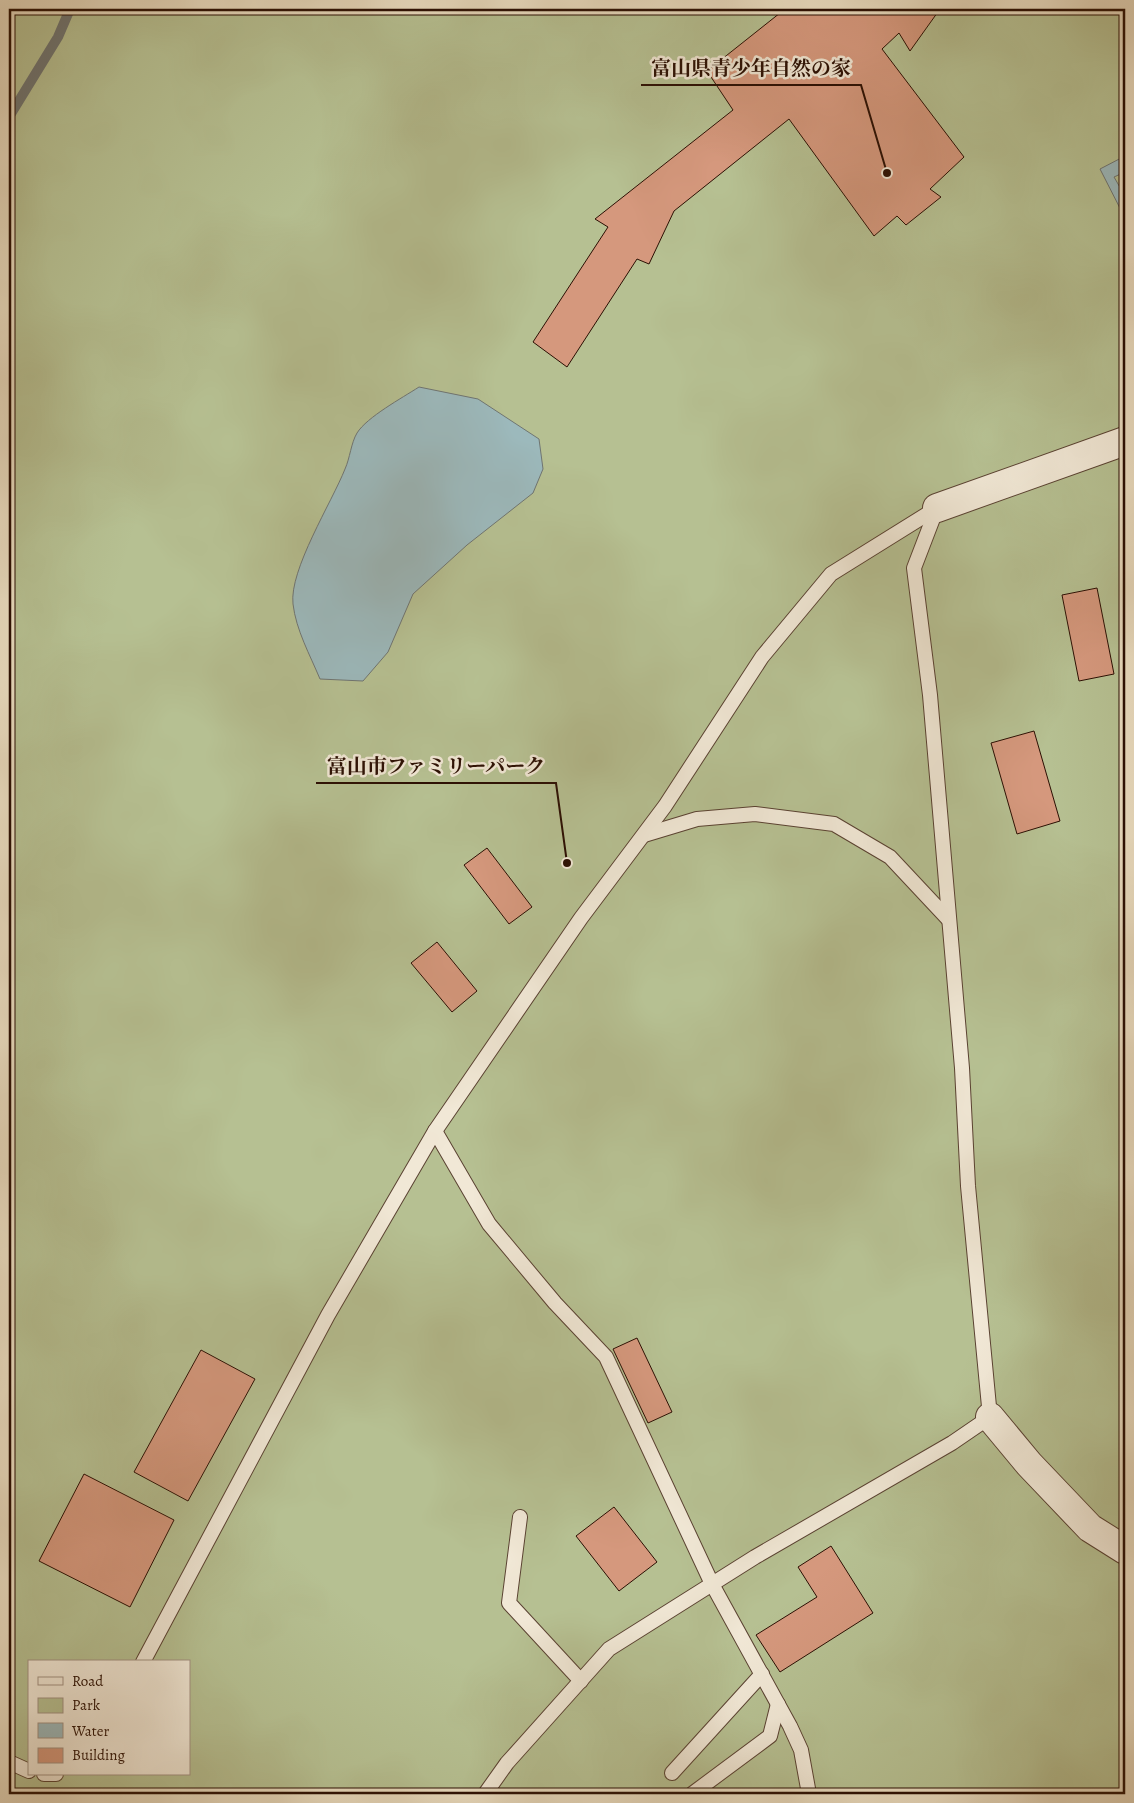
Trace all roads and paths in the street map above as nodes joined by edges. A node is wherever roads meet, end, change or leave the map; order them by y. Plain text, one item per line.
1 (1125, 441) edge
2 (937, 508) junction
3 (644, 835) junction
4 (949, 920) junction
5 (434, 1132) junction
6 (990, 1417) junction
7 (520, 1518) dead end
8 (1125, 1550) edge
9 (712, 1584) junction
10 (144, 1660) edge
11 (762, 1674) junction
12 (580, 1681) junction
13 (778, 1704) junction
14 (9, 1762) edge
15 (28, 1771) edge
16 (672, 1773) dead end
17 (485, 1794) edge
18 (692, 1794) edge
19 (809, 1794) edge

1 - 2 street
2 - 3 lane
2 - 4 lane
3 - 4 lane
3 - 5 lane
4 - 6 lane
5 - 9 lane
5 - 10 lane
6 - 8 street
6 - 9 lane
7 - 12 lane
9 - 11 lane
9 - 12 lane
11 - 13 lane
11 - 16 lane
12 - 17 lane
13 - 18 lane
13 - 19 lane
14 - 15 lane

